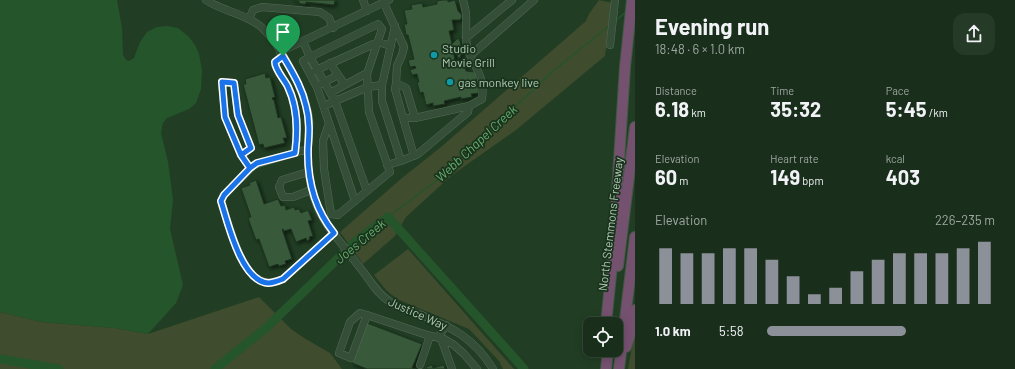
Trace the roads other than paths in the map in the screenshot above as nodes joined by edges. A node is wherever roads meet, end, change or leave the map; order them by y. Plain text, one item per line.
1 (206, 0) edge
2 (363, 0) edge
3 (463, 0) edge
4 (512, 0) edge
5 (534, 0) edge
6 (615, 0) edge
7 (632, 0) edge
8 (386, 1) edge
9 (217, 3) edge
10 (367, 11) junction
11 (249, 19) junction
12 (395, 26) junction
13 (333, 28) junction
14 (466, 38) junction
15 (302, 42) junction
16 (378, 42) junction
17 (610, 45) dead end
18 (390, 46) junction
19 (282, 54) junction
20 (471, 56) junction
21 (310, 57) junction
22 (330, 63) junction
23 (317, 69) junction
24 (367, 73) junction
25 (310, 74) junction
26 (338, 75) junction
27 (325, 82) junction
28 (396, 83) junction
29 (345, 85) junction
30 (382, 85) junction
31 (317, 87) junction
32 (368, 87) junction
33 (330, 93) junction
34 (303, 94) junction
35 (293, 98) junction
36 (335, 101) junction
37 (324, 106) junction
38 (469, 106) junction
39 (403, 118) junction
40 (415, 118) junction
41 (329, 122) junction
42 (635, 127) edge
43 (308, 149) junction
44 (295, 153) junction
45 (241, 155) junction
46 (414, 156) junction
47 (401, 161) junction
48 (387, 165) junction
49 (250, 168) junction
50 (308, 172) junction
51 (311, 190) junction
52 (367, 191) junction
53 (355, 201) junction
54 (336, 236) junction
55 (635, 237) edge
56 (635, 310) edge
57 (367, 315) junction
58 (607, 317) edge
59 (612, 317) edge
60 (448, 326) junction
61 (430, 336) junction
62 (441, 338) junction
63 (607, 357) edge
64 (420, 365) dead end
65 (619, 367) edge
66 (452, 369) edge
67 (477, 369) edge
68 (493, 369) edge
69 (606, 369) edge

1 - 9 street, Justice Way
2 - 10 street
3 - 14 street
4 - 14 street
5 - 20 street
6 - 17 street
7 - 58 highway
8 - 10 street
8 - 12 street
9 - 11 street, Justice Way
10 - 13 street
11 - 13 street
11 - 19 street, Justice Way
12 - 18 street
12 - 28 street
13 - 15 street
14 - 20 street
15 - 19 street
15 - 21 street
16 - 18 street
16 - 21 street
16 - 22 street
16 - 24 street
18 - 30 street
19 - 34 street, Justice Way
19 - 35 street
20 - 38 street
21 - 23 street
21 - 25 street
22 - 23 street
22 - 26 street
23 - 25 street
23 - 27 street
24 - 29 street
24 - 32 street
25 - 31 street
26 - 27 street
26 - 29 street
27 - 31 street
27 - 33 street
28 - 39 street
28 - 40 street
29 - 33 street
30 - 32 street
30 - 47 street
31 - 37 street
32 - 36 street
32 - 48 street
33 - 36 street
34 - 35 street
34 - 43 street, Justice Way
35 - 44 street
36 - 37 street
36 - 52 street
37 - 41 street
38 - 40 street
38 - 46 street
39 - 40 street
39 - 46 street
41 - 53 street
41 - 53 street
42 - 59 highway, North Stemmons Freeway
43 - 44 street
43 - 50 street, Justice Way
44 - 49 street
45 - 45 street
45 - 49 street
46 - 47 street
47 - 48 street
48 - 52 street
49 - 54 street
50 - 51 street, Justice Way
50 - 51 street
51 - 54 street, Justice Way
52 - 53 street
54 - 60 street, Justice Way
55 - 65 highway
56 - 65 highway
57 - 57 street
57 - 61 street
60 - 62 street
60 - 68 street, Justice Way
61 - 62 street
61 - 64 street
62 - 66 street
62 - 67 street
63 - 69 highway

